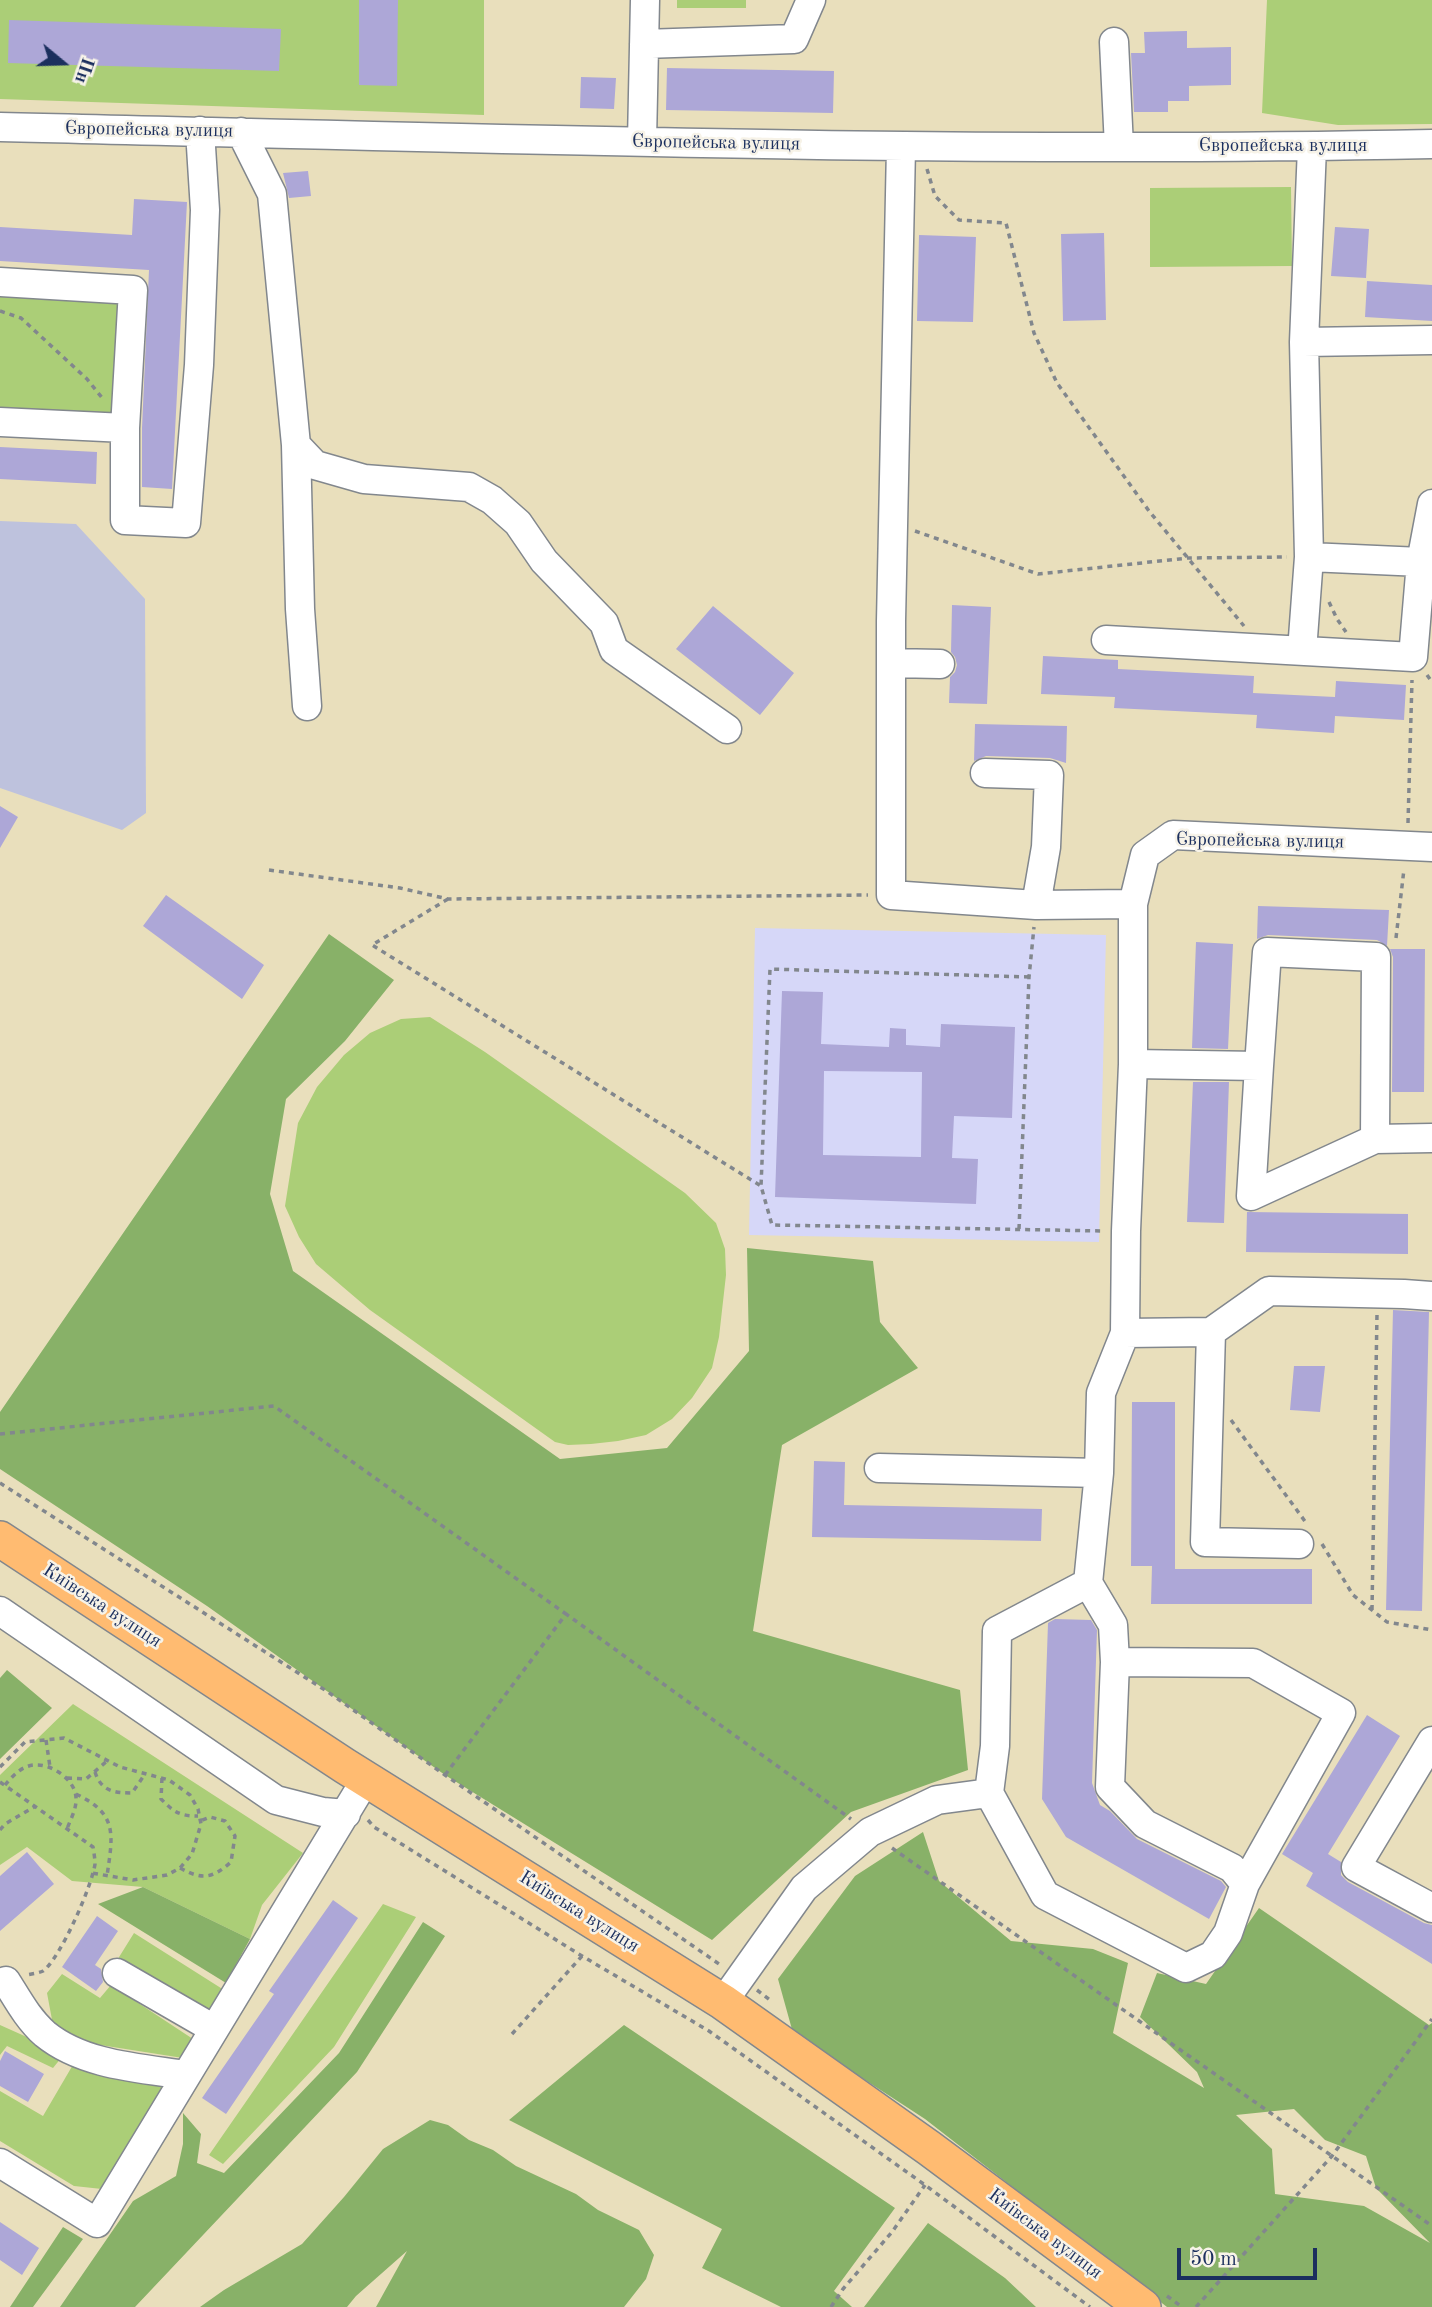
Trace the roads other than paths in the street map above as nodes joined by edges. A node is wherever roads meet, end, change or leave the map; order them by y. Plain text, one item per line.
1 (645, 0) edge
2 (811, 0) edge
3 (1114, 42) dead end
4 (644, 44) junction
5 (0, 127) edge
6 (200, 131) junction
7 (241, 132) junction
8 (642, 141) junction
9 (1432, 144) edge
10 (1311, 146) junction
11 (911, 147) junction
12 (1119, 147) junction
13 (0, 282) edge
14 (1432, 340) edge
15 (1304, 342) junction
16 (0, 422) edge
17 (125, 428) junction
18 (296, 445) junction
19 (1432, 504) edge
20 (1309, 557) junction
21 (1421, 562) junction
22 (1106, 640) dead end
23 (1301, 651) junction
24 (891, 663) junction
25 (940, 664) dead end
26 (307, 706) dead end
27 (727, 730) dead end
28 (985, 773) dead end
29 (1419, 847) edge
30 (1133, 904) junction
31 (1036, 905) junction
32 (1133, 1064) junction
33 (1259, 1066) junction
34 (1432, 1138) edge
35 (1375, 1139) junction
36 (1432, 1296) edge
37 (1211, 1332) junction
38 (1125, 1333) junction
39 (879, 1468) dead end
40 (1099, 1473) junction
41 (1309, 1536) road end
42 (0, 1539) edge
43 (1088, 1583) junction
44 (0, 1611) edge
45 (1115, 1662) junction
46 (1432, 1741) edge
47 (989, 1793) junction
48 (354, 1798) junction
49 (1245, 1884) junction
50 (1432, 1908) edge
51 (117, 1973) dead end
52 (3, 1982) edge
53 (732, 1990) junction
54 (214, 2029) junction
55 (186, 2075) junction
56 (0, 2163) edge
57 (1152, 2299) edge

1 - 4 street
2 - 4 street
3 - 12 street
4 - 8 street
5 - 6 street, Європейська вулиця
6 - 7 street, Європейська вулиця
6 - 17 street
7 - 8 street, Європейська вулиця
7 - 18 street
8 - 11 street, Європейська вулиця
9 - 10 street, Європейська вулиця
10 - 12 street, Європейська вулиця
10 - 15 street
11 - 12 street, Європейська вулиця
11 - 24 street
13 - 17 street
14 - 15 street
15 - 20 street
16 - 17 street
18 - 26 street
18 - 27 street
19 - 21 street
20 - 21 street
20 - 23 street
21 - 23 street
22 - 23 street
24 - 25 street
24 - 31 street
28 - 31 street
29 - 30 street, Європейська вулиця
30 - 31 street
30 - 32 street, Європейська вулиця
32 - 33 street
32 - 38 street, Європейська вулиця
33 - 35 street
33 - 35 street
34 - 35 street
36 - 37 street
37 - 38 street
37 - 41 street
38 - 40 street
39 - 40 street
40 - 43 street
42 - 48 main road, Київська вулиця
43 - 45 street
43 - 47 street
44 - 48 street
45 - 49 street
45 - 49 street
46 - 50 street
47 - 49 street
47 - 53 street
48 - 53 main road, Київська вулиця
48 - 54 street
51 - 54 street
52 - 55 street
53 - 57 main road, Київська вулиця
54 - 55 street
55 - 56 street

